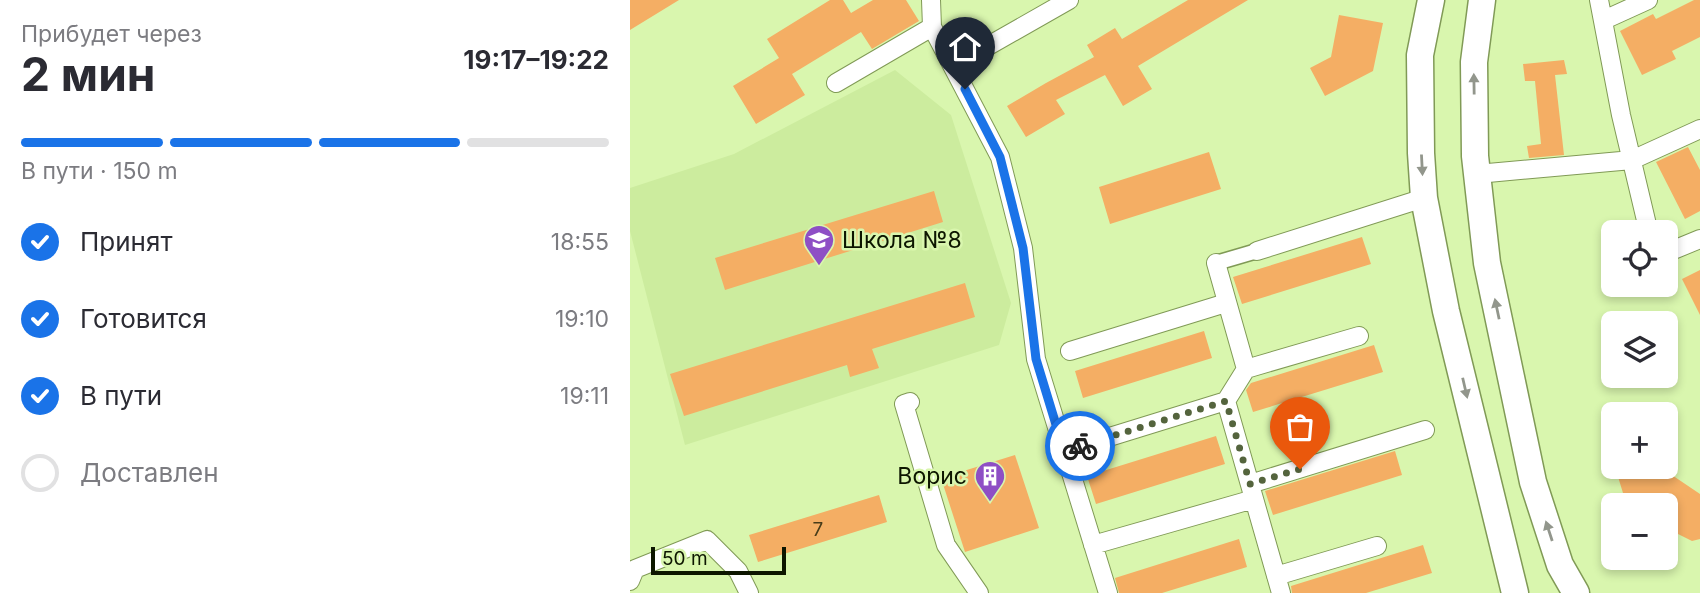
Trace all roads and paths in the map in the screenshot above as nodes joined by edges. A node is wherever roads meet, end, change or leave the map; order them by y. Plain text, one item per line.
1 (931, 0) edge
2 (1069, 0) edge
3 (1431, 0) edge
4 (1482, 0) edge
5 (1599, 0) edge
6 (1648, 0) edge
7 (1604, 20) junction
8 (932, 27) junction
9 (953, 66) junction
10 (836, 83) dead end
11 (1700, 129) edge
12 (1632, 160) junction
13 (1477, 174) junction
14 (1424, 198) junction
15 (1646, 220) edge
16 (1700, 239) edge
17 (1678, 248) edge
18 (1257, 251) joint
19 (1216, 263) joint
20 (1226, 303) junction
21 (1359, 336) dead end
22 (1070, 351) dead end
23 (1246, 369) junction
24 (1226, 401) junction
25 (907, 403) dead end
26 (1425, 430) dead end
27 (1064, 451) junction
28 (1252, 492) junction
29 (1093, 545) junction
30 (1377, 546) dead end
31 (630, 581) edge
32 (1279, 584) edge
33 (749, 593) edge
34 (979, 593) edge
35 (1108, 593) edge
36 (1515, 593) edge
37 (1576, 593) edge

1 - 8 street
2 - 9 street
3 -> 14 main road
13 -> 4 main road
5 - 7 street
6 - 7 street
7 - 12 street
8 - 9 street
8 - 10 street
9 - 27 street
11 - 12 street
12 - 13 street
12 - 15 street
37 -> 13 main road
14 - 18 street
14 -> 36 main road
16 - 17 street
18 - 19 street
19 - 20 street
20 - 22 street
20 - 23 street
21 - 23 street
23 - 24 street
24 - 27 street
24 - 28 street
25 - 34 street
26 - 28 street
27 - 29 street
28 - 29 street
28 - 32 street
29 - 35 street
30 - 32 street
31 - 33 street

